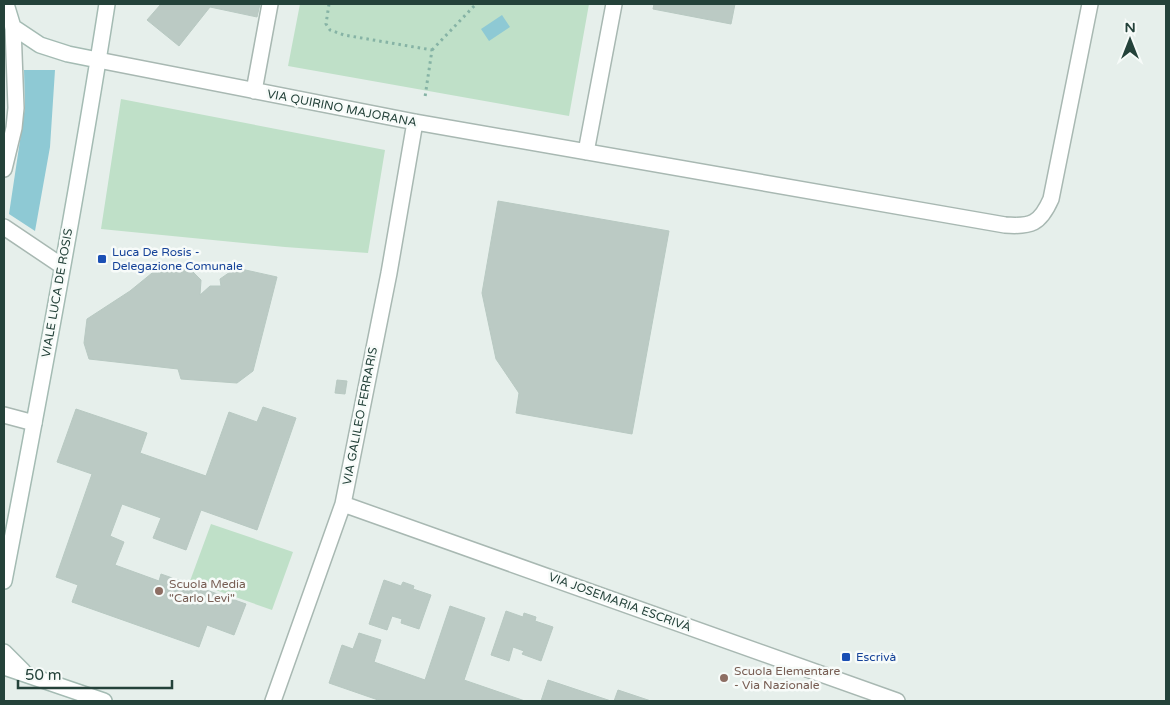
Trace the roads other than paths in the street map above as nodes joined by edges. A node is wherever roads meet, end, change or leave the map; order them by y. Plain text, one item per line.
1 (6, 4) edge
2 (107, 4) edge
3 (270, 4) edge
4 (614, 4) edge
5 (1090, 4) edge
6 (13, 26) junction
7 (98, 60) junction
8 (254, 91) junction
9 (415, 122) junction
10 (586, 152) junction
11 (4, 169) edge
12 (4, 227) edge
13 (62, 266) junction
14 (4, 415) edge
15 (34, 423) junction
16 (343, 504) junction
17 (4, 581) edge
18 (4, 652) edge
19 (4, 668) edge
20 (30, 676) junction
21 (104, 701) edge
22 (273, 701) edge
23 (897, 701) edge

1 - 6 street
2 - 7 street, VIALE LUCA DE ROSIS
3 - 8 street
4 - 10 street
5 - 10 street, VIA QUIRINO MAJORANA
6 - 7 street, VIA QUIRINO MAJORANA
6 - 11 street
7 - 8 street, VIA QUIRINO MAJORANA
7 - 13 street, VIALE LUCA DE ROSIS
8 - 9 street, VIA QUIRINO MAJORANA
9 - 10 street, VIA QUIRINO MAJORANA
9 - 16 street, VIA GALILEO FERRARIS
12 - 13 street
13 - 15 street, VIALE LUCA DE ROSIS
14 - 15 street
15 - 17 street, VIALE LUCA DE ROSIS
16 - 22 street, VIA GALILEO FERRARIS
16 - 23 street, VIA JOSEMARIA ESCRIVÀ
18 - 20 street
19 - 20 street
20 - 21 street

